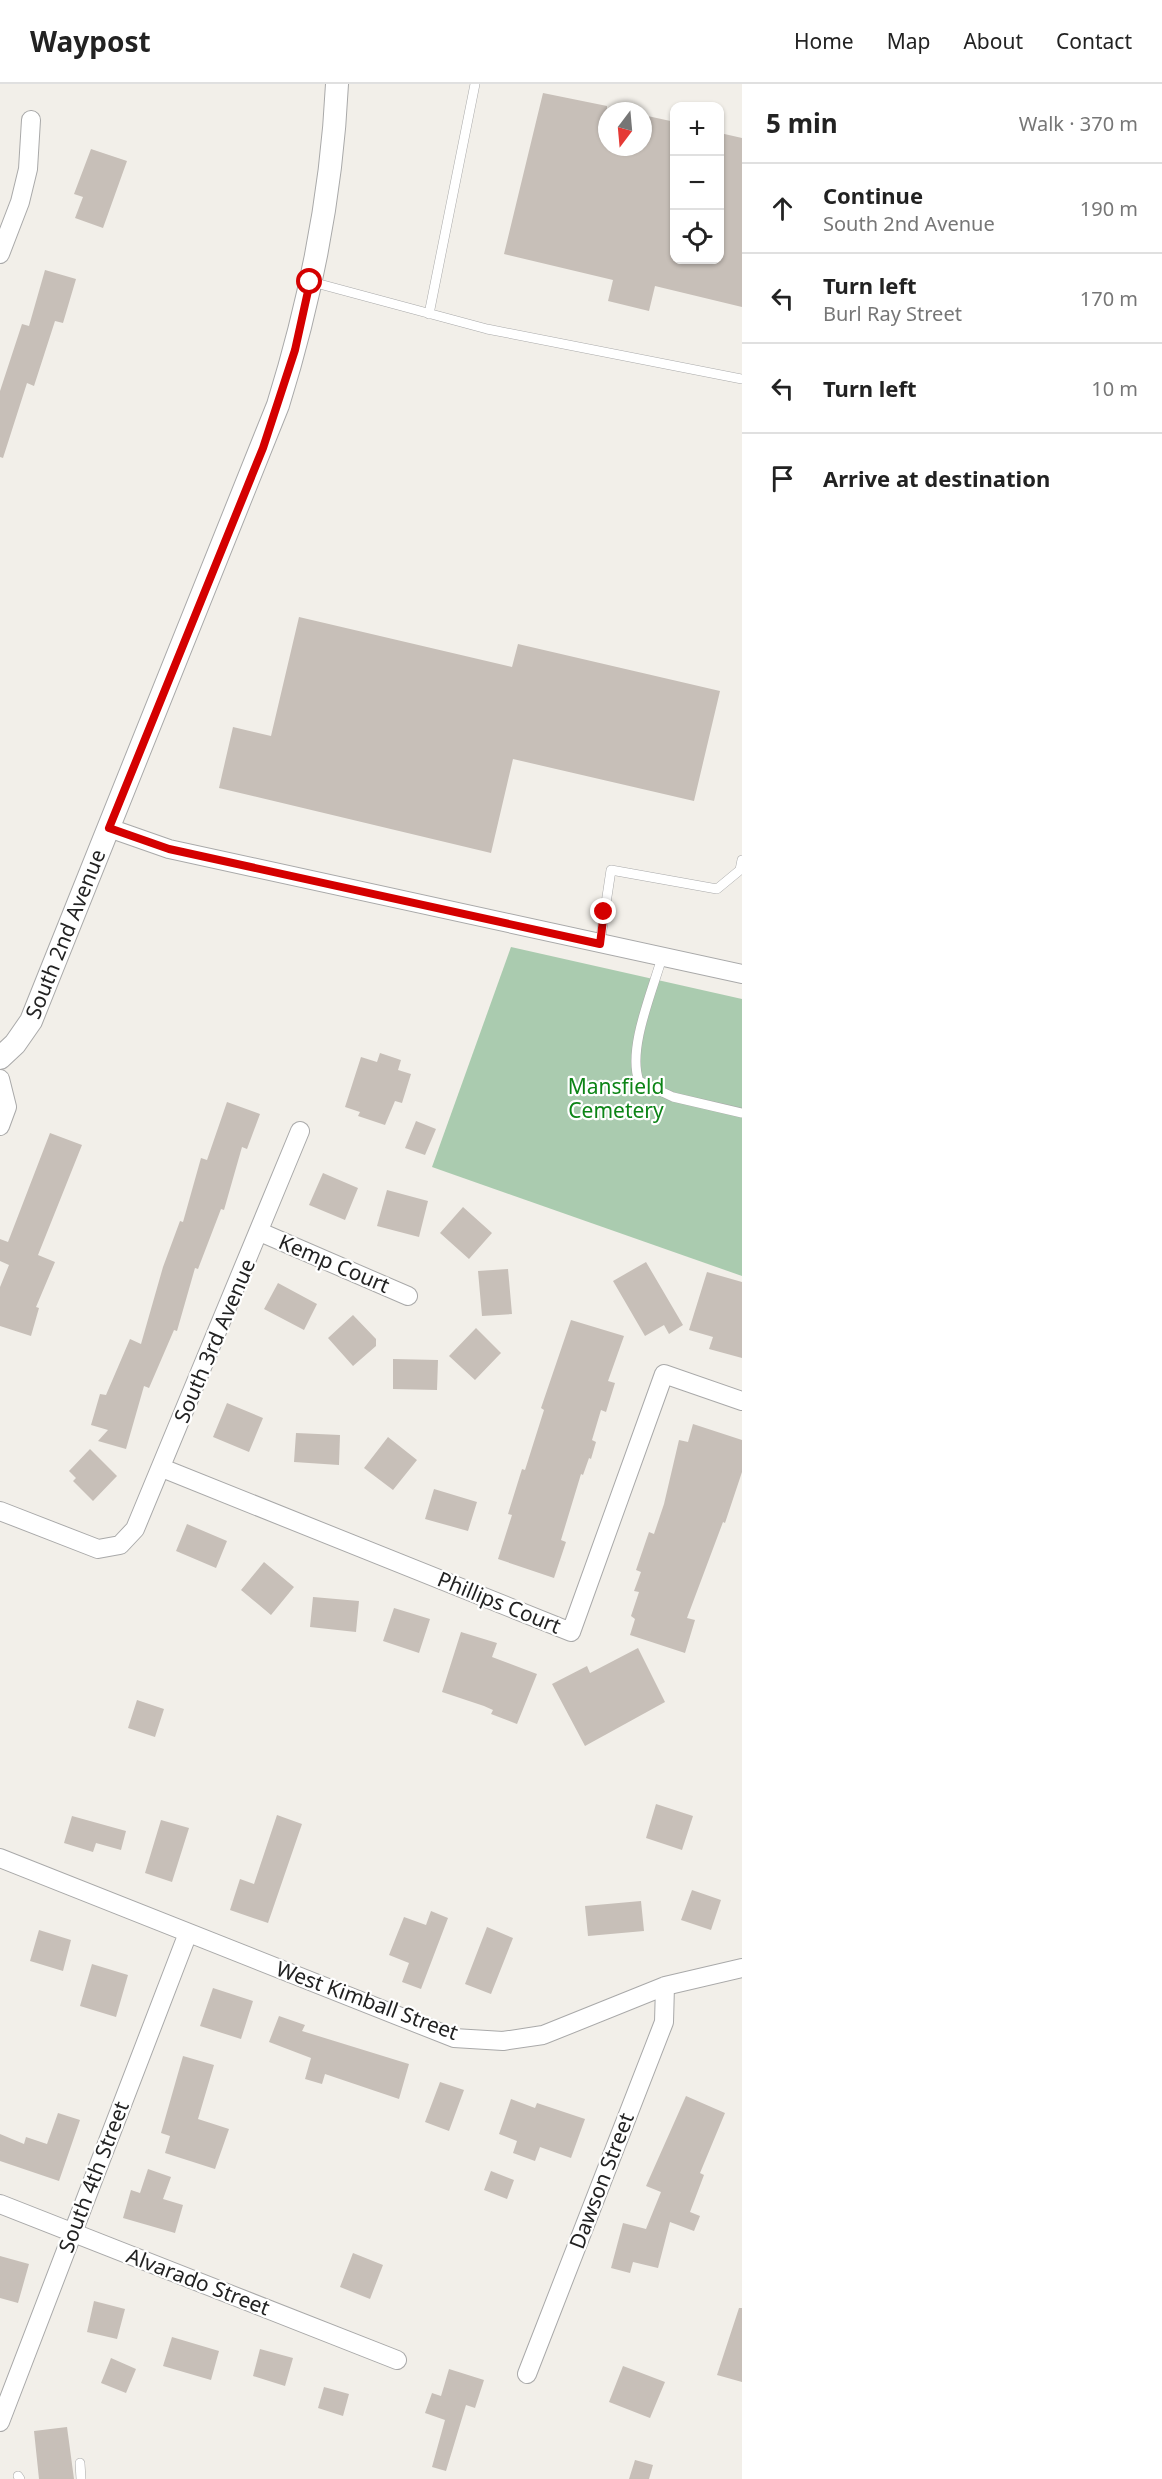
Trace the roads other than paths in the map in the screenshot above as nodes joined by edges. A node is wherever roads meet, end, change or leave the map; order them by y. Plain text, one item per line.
1 (337, 84) edge
2 (475, 84) edge
3 (32, 120) dead end
4 (0, 254) edge
5 (310, 282) junction
6 (429, 314) junction
7 (742, 379) edge
8 (109, 828) junction
9 (742, 860) edge
10 (600, 944) junction
11 (662, 957) junction
12 (742, 974) edge
13 (0, 1058) edge
14 (0, 1079) edge
15 (742, 1113) edge
16 (0, 1126) edge
17 (300, 1131) dead end
18 (260, 1232) junction
19 (408, 1296) dead end
20 (742, 1401) edge
21 (162, 1468) junction
22 (0, 1511) edge
23 (0, 1858) edge
24 (188, 1933) junction
25 (742, 1968) edge
26 (665, 1986) junction
27 (0, 2204) edge
28 (72, 2233) junction
29 (397, 2360) dead end
30 (527, 2374) dead end
31 (0, 2422) edge
32 (80, 2463) dead end
33 (81, 2479) edge

1 - 5 street, South 2nd Avenue
2 - 6 lane
3 - 4 street
5 - 6 lane
5 - 8 street, South 2nd Avenue
6 - 7 lane
8 - 10 street
8 - 13 street, South 2nd Avenue
9 - 10 lane
10 - 11 street
11 - 12 street
11 - 15 lane
14 - 16 street
17 - 18 street, South 3rd Avenue
18 - 19 street, Kemp Court
18 - 21 street, South 3rd Avenue
20 - 21 street, Phillips Court
21 - 22 street, South 3rd Avenue
23 - 24 street, West Kimball Street
24 - 26 street, West Kimball Street
24 - 28 street, South 4th Street
25 - 26 street, West Kimball Street
26 - 30 street, Dawson Street
27 - 28 street, Alvarado Street
28 - 29 street, Alvarado Street
28 - 31 street, South 4th Street
32 - 33 lane

